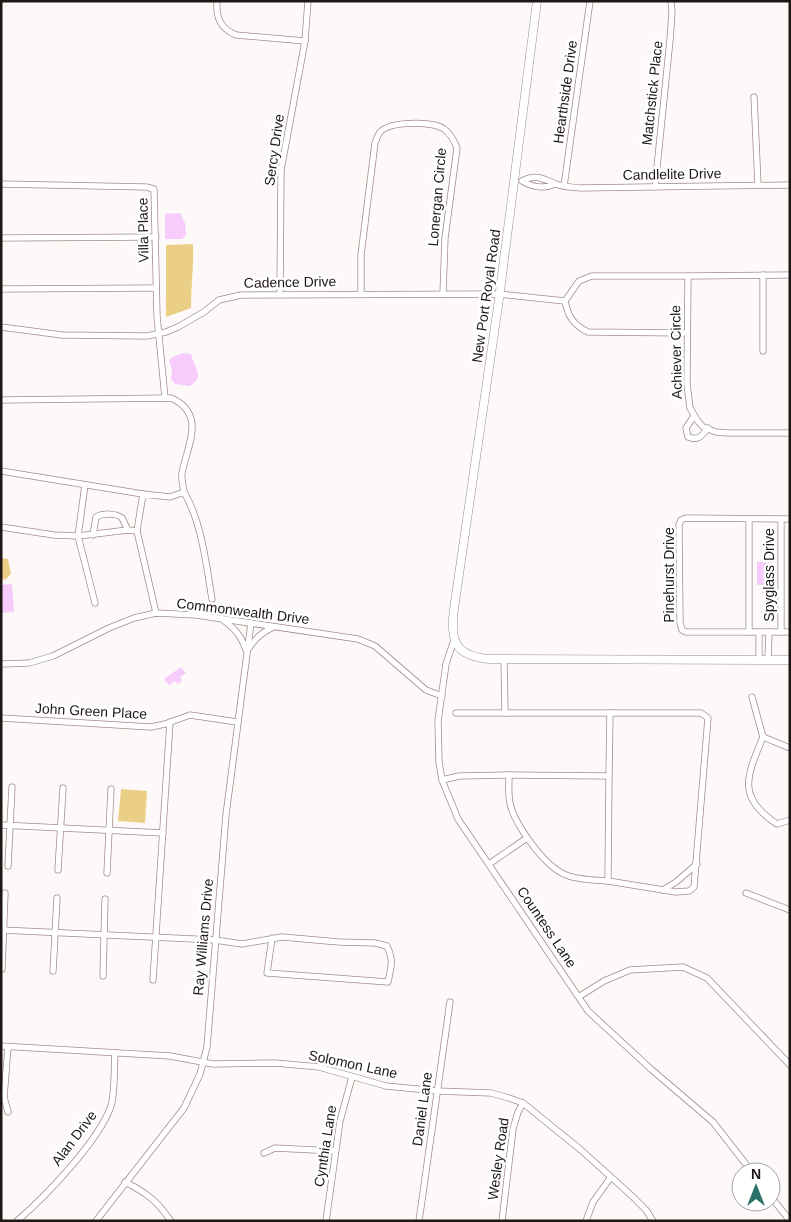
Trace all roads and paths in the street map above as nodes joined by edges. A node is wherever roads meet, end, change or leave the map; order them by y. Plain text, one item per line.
1 (217, 1) edge
2 (308, 1) edge
3 (537, 1) edge
4 (590, 1) edge
5 (671, 1) edge
6 (305, 40) junction
7 (754, 97) dead end
8 (517, 181) junction
9 (1, 184) edge
10 (758, 185) junction
11 (790, 185) edge
12 (564, 186) junction
13 (655, 187) junction
14 (156, 237) junction
15 (1, 238) edge
16 (763, 275) junction
17 (790, 275) edge
18 (688, 276) junction
19 (156, 288) junction
20 (1, 289) edge
21 (280, 294) junction
22 (362, 294) junction
23 (443, 294) junction
24 (499, 294) junction
25 (565, 301) junction
26 (1, 327) edge
27 (687, 332) junction
28 (159, 334) junction
29 (763, 351) dead end
30 (165, 398) junction
31 (1, 400) edge
32 (694, 416) junction
33 (708, 428) junction
34 (790, 433) edge
35 (1, 471) edge
36 (85, 485) junction
37 (184, 492) junction
38 (143, 494) junction
39 (748, 519) junction
40 (781, 519) junction
41 (790, 519) edge
42 (1, 526) edge
43 (128, 530) junction
44 (137, 531) junction
45 (93, 535) junction
46 (78, 536) junction
47 (212, 599) dead end
48 (95, 603) dead end
49 (156, 613) junction
50 (221, 618) junction
51 (251, 622) junction
52 (274, 626) junction
53 (748, 632) junction
54 (759, 632) junction
55 (769, 632) junction
56 (781, 632) junction
57 (790, 632) edge
58 (454, 640) junction
59 (246, 652) junction
60 (504, 659) junction
61 (759, 659) junction
62 (768, 659) junction
63 (790, 660) edge
64 (1, 664) edge
65 (442, 696) junction
66 (752, 697) dead end
67 (505, 713) junction
68 (610, 713) junction
69 (456, 714) dead end
70 (1, 718) edge
71 (170, 722) junction
72 (237, 722) junction
73 (763, 737) junction
74 (790, 748) edge
75 (509, 775) junction
76 (609, 776) junction
77 (442, 780) junction
78 (12, 787) dead end
79 (63, 788) dead end
80 (111, 789) dead end
81 (790, 820) edge
82 (1, 825) edge
83 (10, 825) junction
84 (60, 828) junction
85 (109, 830) junction
86 (163, 834) junction
87 (528, 838) junction
88 (489, 864) junction
89 (697, 864) junction
90 (8, 866) dead end
91 (58, 870) dead end
92 (106, 873) dead end
93 (608, 881) junction
94 (663, 890) junction
95 (4, 893) dead end
96 (746, 894) dead end
97 (57, 898) dead end
98 (105, 899) dead end
99 (790, 910) edge
100 (2, 930) edge
101 (55, 932) junction
102 (104, 934) junction
103 (156, 937) junction
104 (272, 938) junction
105 (215, 940) junction
106 (2, 970) edge
107 (53, 971) dead end
108 (103, 976) dead end
109 (153, 980) dead end
110 (580, 996) junction
111 (450, 1002) dead end
112 (5, 1047) edge
113 (115, 1053) junction
114 (203, 1063) junction
115 (790, 1065) edge
116 (352, 1077) junction
117 (437, 1091) junction
118 (523, 1103) junction
119 (8, 1112) dead end
120 (335, 1151) junction
121 (264, 1153) dead end
122 (744, 1162) edge
123 (611, 1177) junction
124 (125, 1182) junction
125 (17, 1221) edge
126 (96, 1221) edge
127 (171, 1221) edge
128 (326, 1221) edge
129 (419, 1221) edge
130 (502, 1221) edge
131 (586, 1221) edge
132 (653, 1221) edge

1 - 6 street
2 - 6 street, Sercy Drive
3 - 8 main road, New Port Royal Road
4 - 12 street, Hearthside Drive
5 - 13 street, Matchstick Place
6 - 21 street, Sercy Drive
7 - 10 street
8 - 12 street, Candlelite Drive
8 - 24 main road, New Port Royal Road
9 - 14 street, Villa Place
10 - 11 street, Candlelite Drive
10 - 13 street, Candlelite Drive
12 - 13 street, Candlelite Drive
14 - 15 street
14 - 19 street, Villa Place
16 - 17 street
16 - 18 street
16 - 29 street
18 - 25 street
18 - 27 street, Achiever Circle
19 - 20 street
19 - 28 street, Villa Place
21 - 22 street, Cadence Drive
21 - 28 street, Cadence Drive
22 - 23 street, Cadence Drive
22 - 23 street, Lonergan Circle
23 - 24 street, Cadence Drive
24 - 25 street
24 - 58 main road, New Port Royal Road
25 - 27 street
26 - 28 street, Cadence Drive
27 - 32 street, Achiever Circle
28 - 30 street, Villa Place
30 - 31 street
30 - 37 street
32 - 33 street, Achiever Circle
32 - 33 street
33 - 34 street, Achiever Circle
35 - 36 street
36 - 38 street
36 - 46 street
37 - 38 street
37 - 47 street
38 - 44 street
39 - 40 street, Pinehurst Drive
39 - 53 street
39 - 53 street, Pinehurst Drive
40 - 41 street, Pinehurst Drive
40 - 56 street, Spyglass Drive
42 - 46 street
43 - 44 street
43 - 45 street
43 - 45 street
44 - 49 street
45 - 46 street
46 - 48 street
49 - 50 street, Commonwealth Drive
49 - 64 street, Commonwealth Drive
50 - 51 street, Commonwealth Drive
50 - 59 street
51 - 52 street, Commonwealth Drive
51 - 59 street, Ray Williams Drive
52 - 59 street
52 - 65 street, Commonwealth Drive
53 - 54 street, Pinehurst Drive
54 - 55 street, Pinehurst Drive
54 - 61 street
55 - 56 street, Pinehurst Drive
55 - 62 street
56 - 57 street, Pinehurst Drive
58 - 60 main road
58 - 65 street, Countess Lane
59 - 72 street, Ray Williams Drive
60 - 61 main road
60 - 67 street
61 - 62 main road
62 - 63 main road
65 - 77 street, Countess Lane
66 - 73 street
67 - 68 street
67 - 69 street
68 - 76 street
68 - 89 street
70 - 71 street, John Green Place
71 - 72 street, John Green Place
71 - 86 street
72 - 105 street, Ray Williams Drive
73 - 74 street
73 - 81 street
75 - 76 street
75 - 77 street
75 - 87 street
76 - 93 street
77 - 88 street, Countess Lane
78 - 83 street
79 - 84 street
80 - 85 street
82 - 83 street
83 - 84 street
83 - 90 street
84 - 85 street
84 - 91 street
85 - 86 street
85 - 92 street
86 - 103 street
87 - 88 street
87 - 93 street
88 - 110 street, Countess Lane
89 - 94 street
89 - 94 street
93 - 94 street
95 - 100 street
96 - 99 street
97 - 101 street
98 - 102 street
100 - 101 street
100 - 106 street
101 - 102 street
101 - 107 street
102 - 103 street
102 - 108 street
103 - 105 street
103 - 109 street
104 - 104 street
104 - 105 street
105 - 114 street, Ray Williams Drive
110 - 115 street
110 - 122 street, Countess Lane
111 - 117 street, Daniel Lane
112 - 113 street, Solomon Lane
112 - 119 street
113 - 114 street, Solomon Lane
113 - 125 street, Alan Drive
114 - 116 street, Solomon Lane
114 - 124 street, Ray Williams Drive
116 - 117 street, Solomon Lane
116 - 120 street, Cynthia Lane
117 - 118 street, Solomon Lane
117 - 129 street, Daniel Lane
118 - 123 street, Solomon Lane
118 - 130 street, Wesley Road
120 - 121 street
120 - 128 street, Cynthia Lane
123 - 131 street
123 - 132 street, Solomon Lane
124 - 126 street, Ray Williams Drive
124 - 127 street

